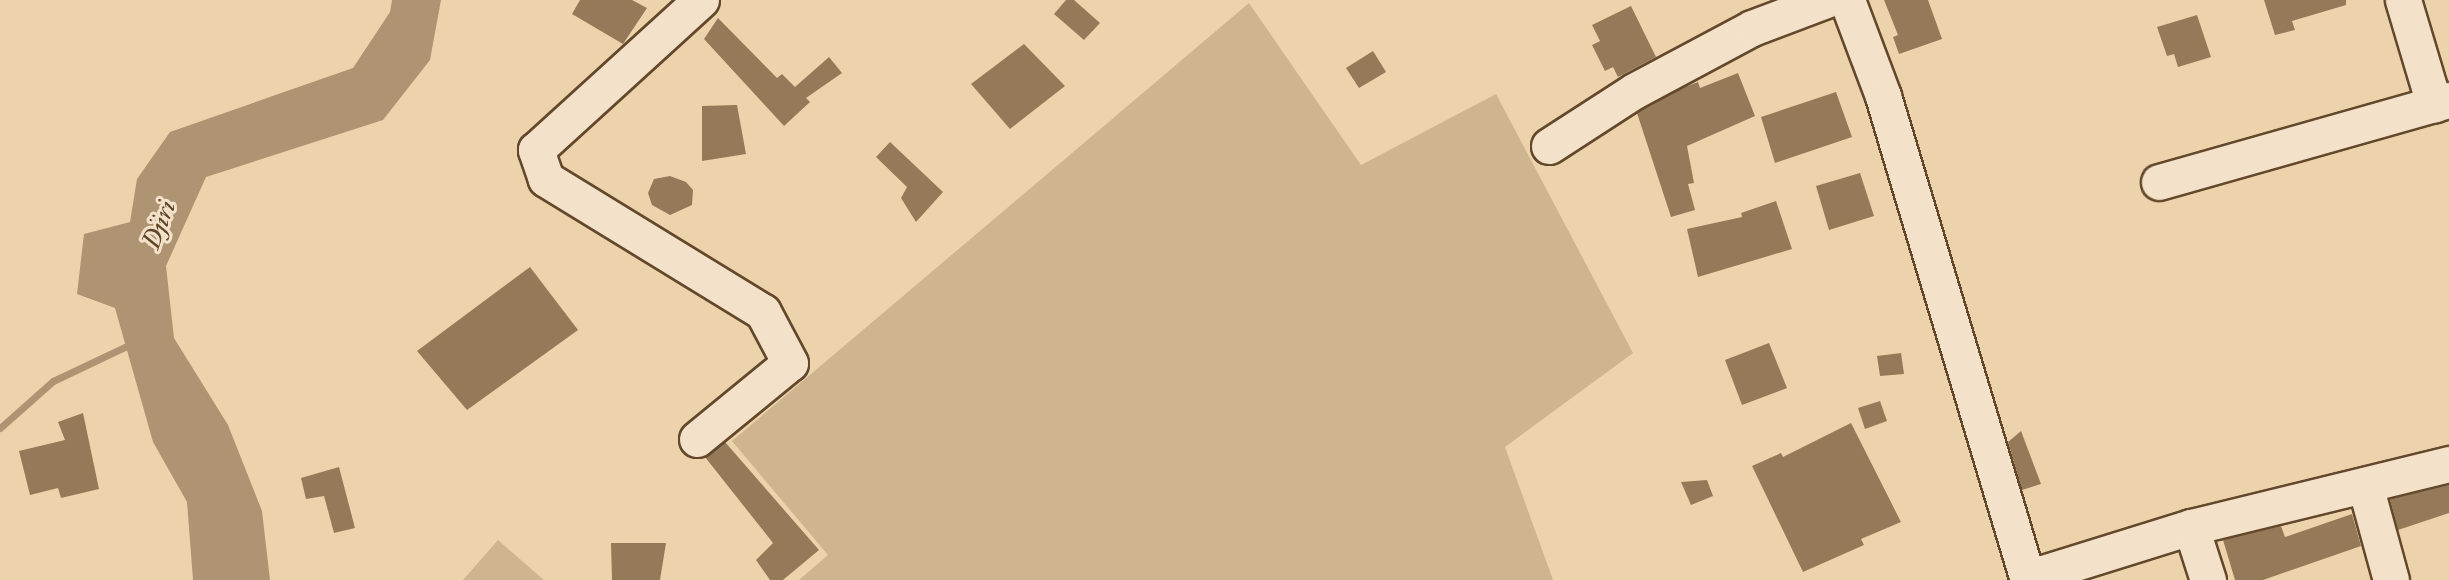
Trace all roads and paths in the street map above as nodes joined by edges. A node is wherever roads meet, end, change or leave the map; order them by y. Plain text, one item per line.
1 (701, 0) edge
2 (1826, 0) edge
3 (1847, 0) edge
4 (2403, 0) edge
5 (2441, 102) edge
6 (1549, 146) dead end
7 (2159, 182) dead end
8 (698, 439) dead end
9 (2449, 464) edge
10 (2365, 485) junction
11 (2191, 527) junction
12 (2028, 579) edge
13 (2208, 580) edge
14 (2391, 580) edge

1 - 8 street
2 - 6 street
3 - 12 street
4 - 5 street
5 - 7 street
9 - 10 street
10 - 11 street
10 - 14 street
11 - 12 street
11 - 13 street

